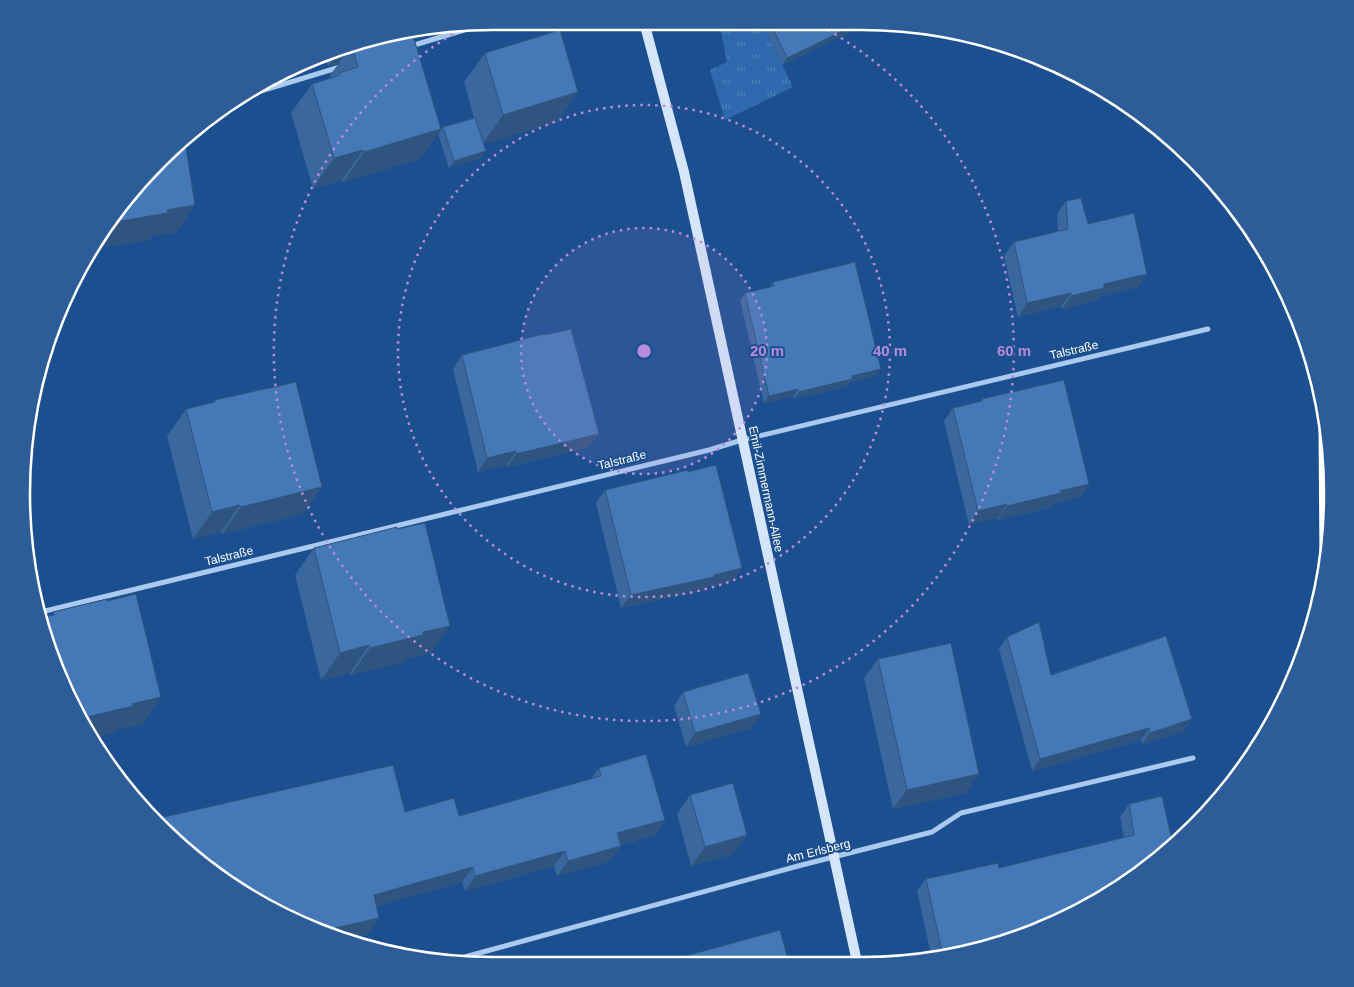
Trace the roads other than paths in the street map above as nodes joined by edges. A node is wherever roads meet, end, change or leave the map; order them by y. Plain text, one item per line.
1 (646, 30) edge
2 (460, 31) edge
3 (401, 49) edge
4 (345, 66) dead end
5 (268, 88) edge
6 (1208, 328) dead end
7 (742, 440) junction
8 (45, 611) edge
9 (1193, 758) dead end
10 (834, 858) junction
11 (467, 956) edge
12 (857, 957) edge

1 - 7 main road, Emil-Zimmermann-Allee
2 - 3 street
4 - 5 street
6 - 7 street, Talstraße
7 - 8 street, Talstraße
7 - 10 main road, Emil-Zimmermann-Allee
9 - 10 street, Am Erlsberg
10 - 11 street, Am Erlsberg
10 - 12 main road, Emil-Zimmermann-Allee

